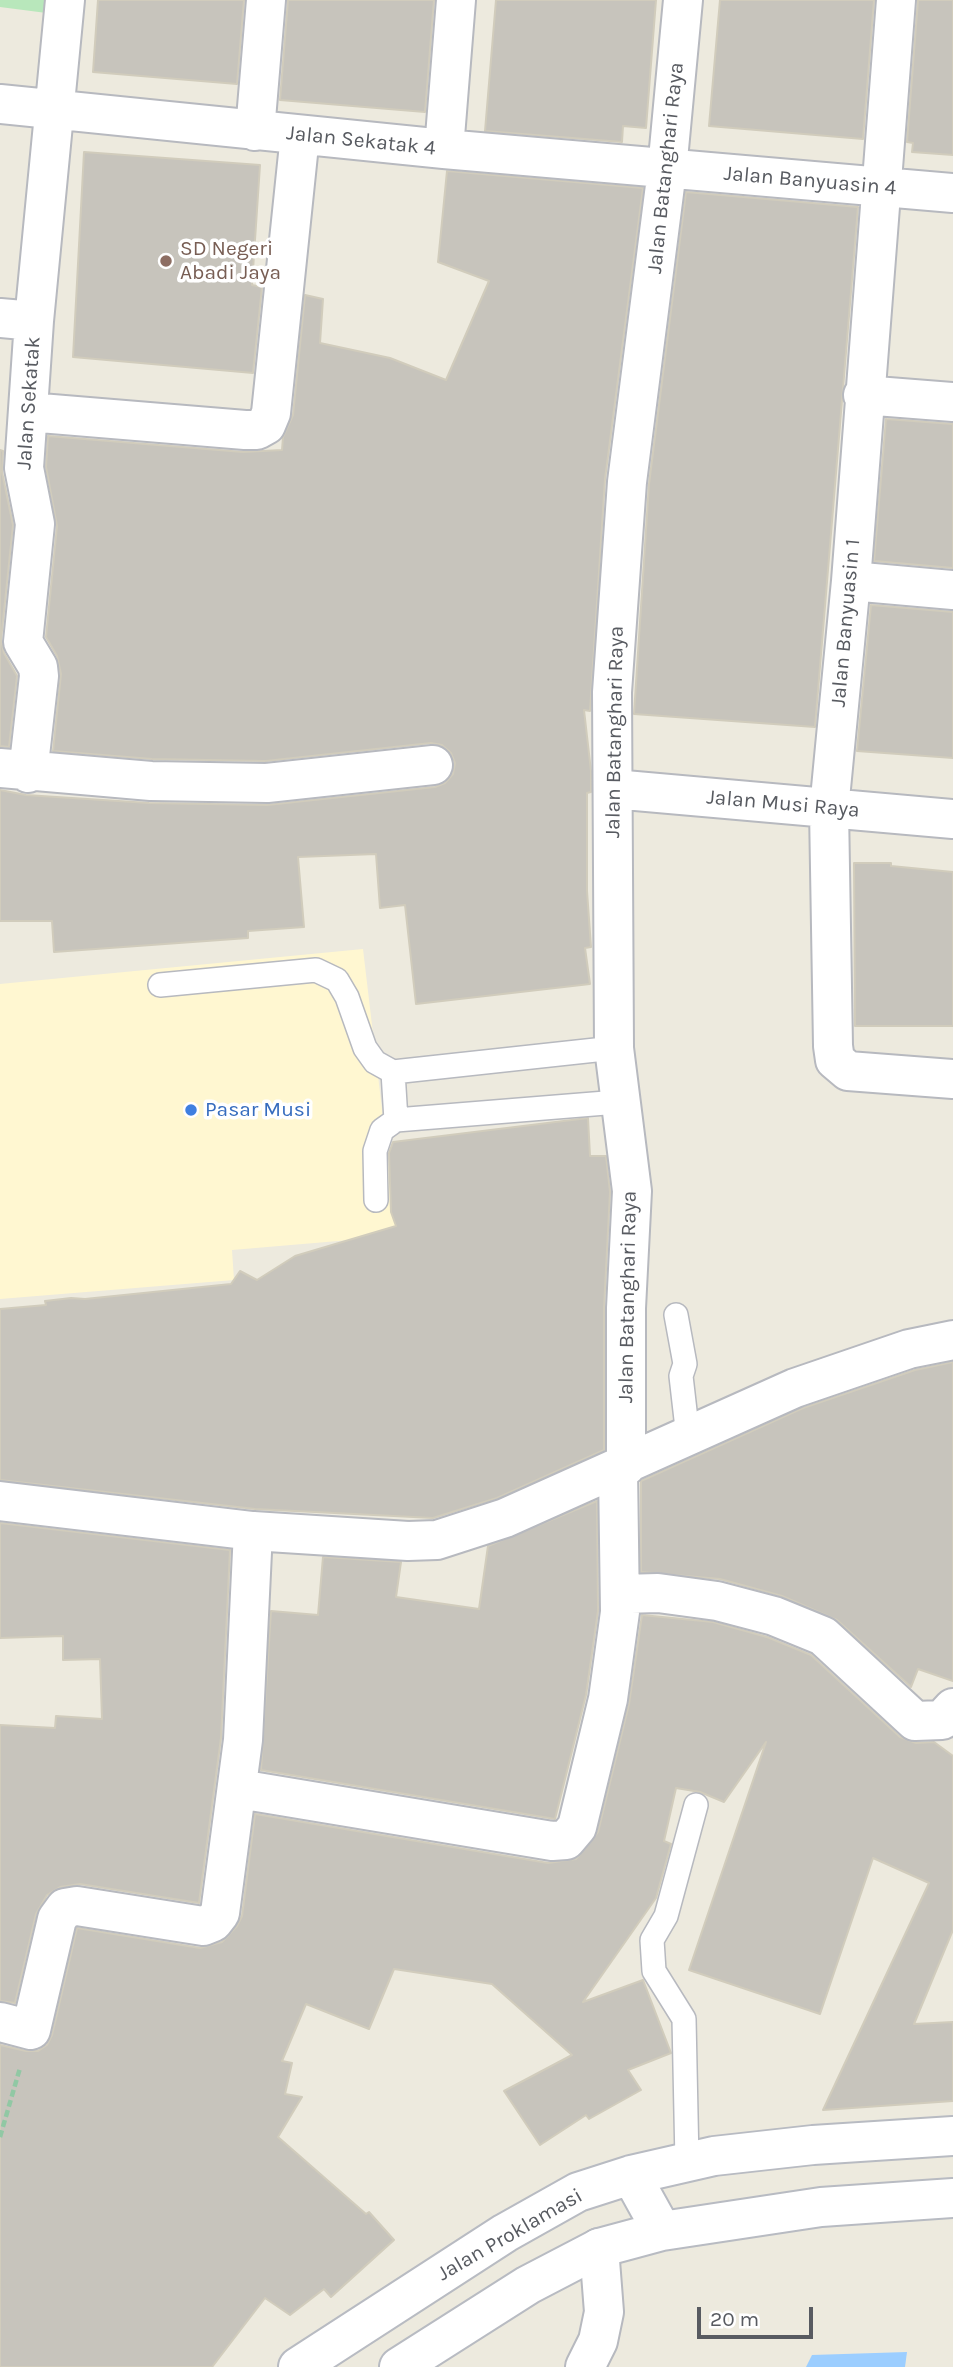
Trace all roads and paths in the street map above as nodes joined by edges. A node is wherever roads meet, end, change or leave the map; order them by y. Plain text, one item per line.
1 (65, 0) edge
2 (266, 0) edge
3 (456, 0) edge
4 (683, 0) edge
5 (897, 0) edge
6 (0, 104) edge
7 (56, 110) junction
8 (255, 131) junction
9 (300, 135) junction
10 (444, 149) junction
11 (667, 170) junction
12 (880, 187) junction
13 (953, 193) edge
14 (17, 319) edge
15 (863, 395) junction
16 (953, 402) edge
17 (28, 412) junction
18 (851, 581) junction
19 (953, 590) edge
20 (433, 765) dead end
21 (14, 771) edge
22 (613, 789) junction
23 (829, 808) junction
24 (953, 820) edge
25 (160, 985) dead end
26 (614, 1048) junction
27 (393, 1072) junction
28 (953, 1079) edge
29 (618, 1102) junction
30 (396, 1120) junction
31 (376, 1200) dead end
32 (676, 1315) dead end
33 (953, 1340) edge
34 (688, 1437) junction
35 (622, 1468) junction
36 (0, 1501) edge
37 (253, 1531) junction
38 (622, 1594) junction
39 (953, 1708) edge
40 (239, 1789) junction
41 (696, 1805) dead end
42 (16, 2026) edge
43 (953, 2136) edge
44 (0, 2137) edge
45 (687, 2162) junction
46 (631, 2175) junction
47 (953, 2198) edge
48 (662, 2231) junction
49 (599, 2249) junction
50 (298, 2367) edge
51 (399, 2367) edge
52 (585, 2367) edge

1 - 7 street, Jalan Sekatak
2 - 8 street
3 - 10 street
4 - 11 street, Jalan Batanghari Raya
5 - 12 street, Jalan Banyuasin 1
6 - 7 street
7 - 8 street, Jalan Sekatak 4
7 - 14 street, Jalan Sekatak
8 - 9 street, Jalan Sekatak 4
9 - 10 street, Jalan Sekatak 4
9 - 17 street
10 - 11 street, Jalan Sekatak 4
11 - 12 street, Jalan Banyuasin 4
11 - 22 street, Jalan Batanghari Raya
12 - 13 street, Jalan Banyuasin 4
12 - 15 street, Jalan Banyuasin 1
14 - 17 street, Jalan Sekatak
15 - 16 street
15 - 18 street, Jalan Banyuasin 1
17 - 21 street, Jalan Sekatak
18 - 19 street
18 - 23 street, Jalan Banyuasin 1
20 - 21 street
22 - 23 street, Jalan Musi Raya
22 - 26 street, Jalan Batanghari Raya
23 - 24 street, Jalan Musi Raya
23 - 28 street, Jalan Banyuasin 1
25 - 27 lane
26 - 27 lane
26 - 29 street, Jalan Batanghari Raya
27 - 30 lane
29 - 30 lane
29 - 35 street, Jalan Batanghari Raya
30 - 31 lane
32 - 34 lane
33 - 34 street
34 - 35 street
35 - 37 street
35 - 38 street, Jalan Batanghari Raya
36 - 37 street
37 - 40 street
38 - 39 street
38 - 40 street, Jalan Batanghari Raya
40 - 42 street
41 - 45 lane
42 - 44 path
43 - 45 street, Jalan Proklamasi
45 - 46 street, Jalan Proklamasi
46 - 48 street
46 - 50 street, Jalan Proklamasi
47 - 48 street
48 - 49 street
49 - 51 street
49 - 52 street

